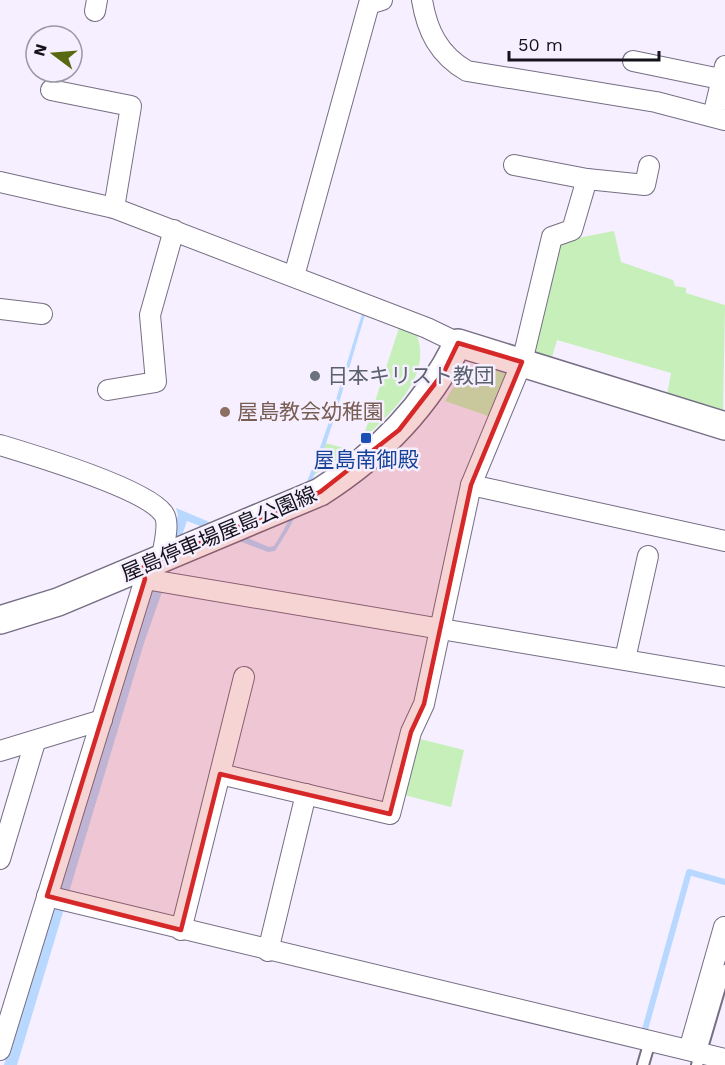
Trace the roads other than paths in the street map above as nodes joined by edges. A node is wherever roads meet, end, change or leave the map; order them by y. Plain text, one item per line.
1 (382, 0) edge
2 (422, 0) edge
3 (633, 61) dead end
4 (724, 75) edge
5 (51, 90) dead end
6 (719, 118) edge
7 (514, 165) dead end
8 (649, 166) dead end
9 (587, 178) junction
10 (0, 182) edge
11 (114, 208) junction
12 (174, 230) junction
13 (294, 276) junction
14 (0, 309) edge
15 (42, 314) dead end
16 (458, 343) junction
17 (522, 362) junction
18 (108, 390) dead end
19 (725, 426) edge
20 (0, 445) edge
21 (471, 485) junction
22 (725, 541) edge
23 (648, 556) dead end
24 (150, 568) junction
25 (0, 620) edge
26 (441, 629) junction
27 (626, 659) junction
28 (244, 676) dead end
29 (725, 677) edge
30 (102, 720) junction
31 (35, 742) junction
32 (0, 751) edge
33 (220, 774) junction
34 (306, 794) junction
35 (0, 859) edge
36 (57, 899) junction
37 (724, 927) edge
38 (181, 930) junction
39 (268, 951) junction
40 (711, 966) edge
41 (650, 1041) junction
42 (0, 1050) edge
43 (695, 1056) edge
44 (725, 1059) edge
45 (643, 1065) edge

1 - 13 street
2 - 6 street
3 - 4 street
4 - 6 street
5 - 11 street
7 - 9 street
8 - 9 street
9 - 17 street
10 - 11 street
11 - 12 street
12 - 13 street
12 - 18 street
13 - 16 street
14 - 15 street
16 - 17 main road
16 - 24 main road, 屋島停車場屋島公園線
17 - 19 main road
17 - 21 street
20 - 24 street
21 - 22 street
21 - 26 street
23 - 27 street
24 - 25 main road, 屋島停車場屋島公園線
24 - 26 street
24 - 30 street
26 - 27 street
26 - 34 street
27 - 29 street
28 - 33 street
30 - 31 street
30 - 36 street
31 - 32 street
31 - 35 street
33 - 34 street
33 - 38 street
34 - 39 street
36 - 38 street
36 - 42 street
37 - 40 street
38 - 39 street
39 - 41 street
40 - 43 street
41 - 43 street
41 - 45 lane
43 - 44 street

